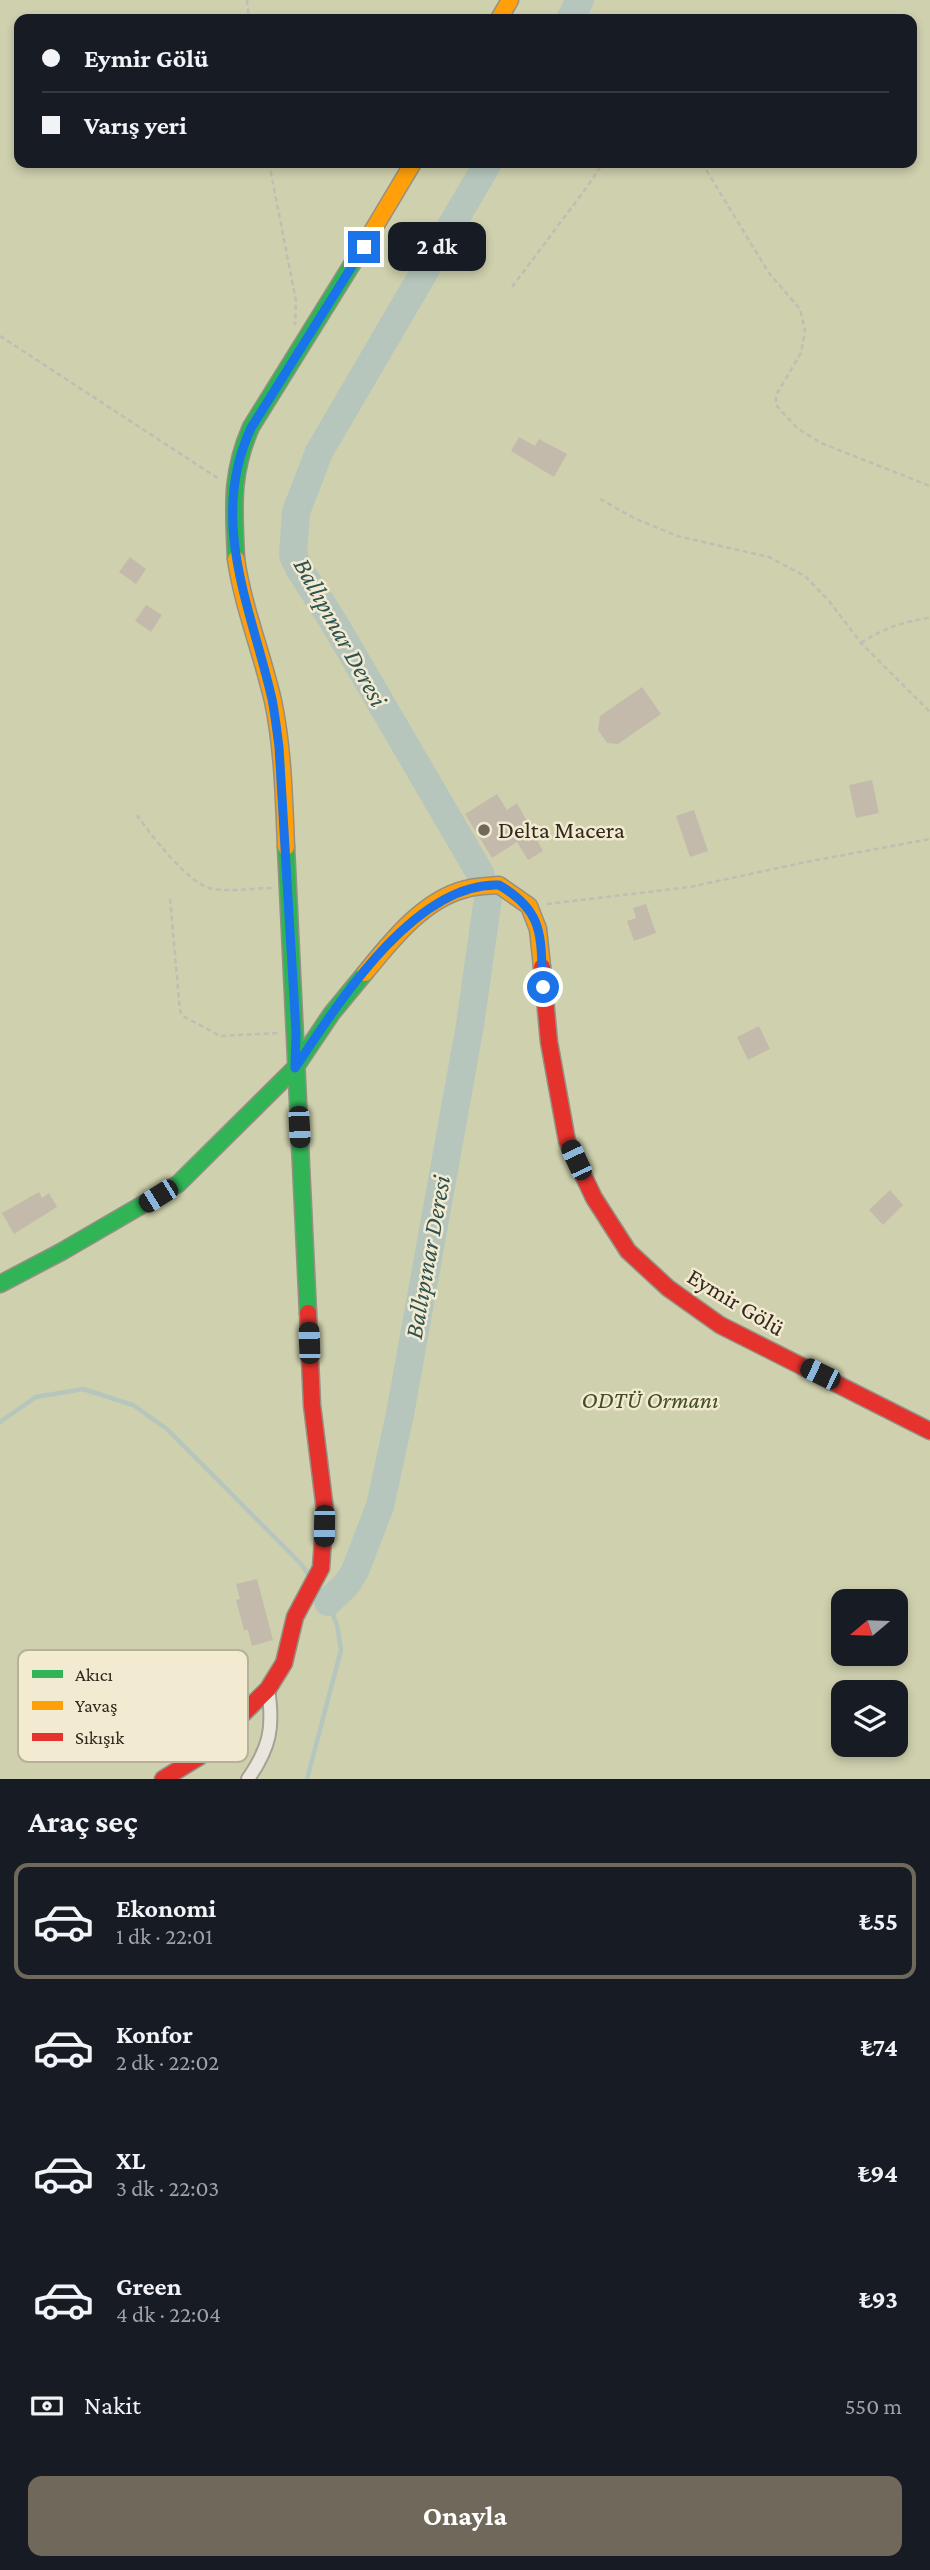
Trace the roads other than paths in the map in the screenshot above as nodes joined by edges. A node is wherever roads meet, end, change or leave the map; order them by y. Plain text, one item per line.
1 (410, 168) edge
2 (295, 1068) junction
3 (0, 1284) edge
4 (930, 1431) edge
5 (268, 1689) junction
6 (248, 1709) edge
7 (192, 1762) edge
8 (163, 1779) edge
9 (248, 1779) edge

1 - 2 street
2 - 3 street
2 - 4 street, Eymir Gölü
2 - 5 street
5 - 6 street
5 - 9 street
7 - 8 street

